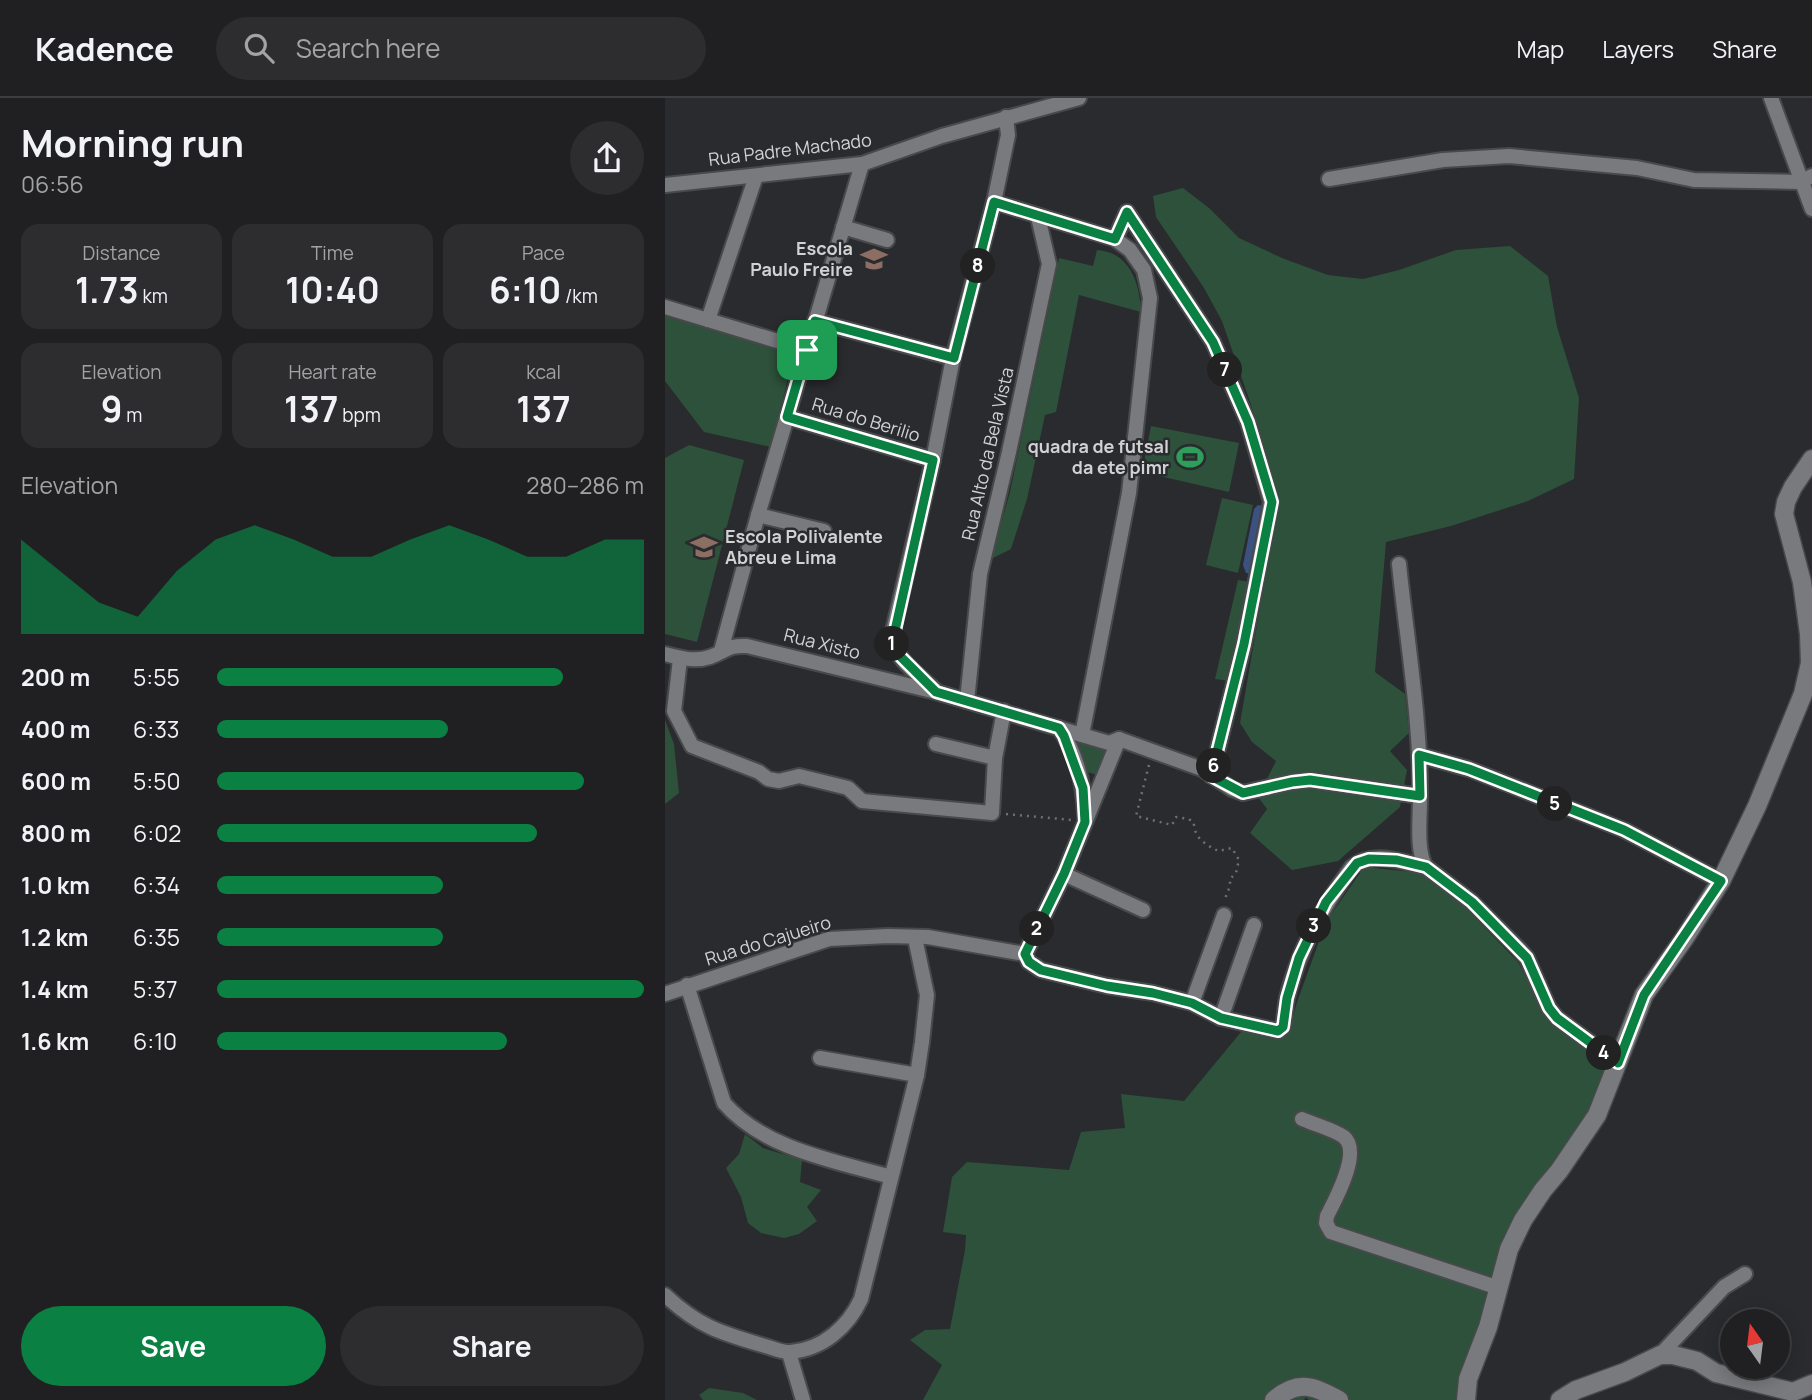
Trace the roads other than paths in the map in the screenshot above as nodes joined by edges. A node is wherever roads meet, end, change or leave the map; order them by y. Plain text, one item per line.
1 (1079, 98) edge
2 (1771, 98) edge
3 (1006, 117) junction
4 (862, 164) junction
5 (756, 176) junction
6 (1329, 179) dead end
7 (1806, 179) edge
8 (665, 184) edge
9 (994, 202) junction
10 (1812, 208) edge
11 (1038, 217) junction
12 (843, 227) junction
13 (1115, 239) junction
14 (887, 240) dead end
15 (665, 307) edge
16 (708, 320) junction
17 (815, 321) junction
18 (807, 350) junction
19 (954, 358) junction
20 (787, 417) junction
21 (1812, 459) edge
22 (933, 460) junction
23 (758, 515) junction
24 (824, 531) dead end
25 (1399, 564) dead end
26 (721, 651) junction
27 (665, 654) edge
28 (680, 659) junction
29 (936, 692) junction
30 (967, 701) junction
31 (1004, 711) junction
32 (1059, 728) junction
33 (1082, 735) junction
34 (1119, 739) junction
35 (936, 744) dead end
36 (1419, 755) junction
37 (995, 758) junction
38 (1206, 772) junction
39 (1420, 796) junction
40 (1079, 821) junction
41 (1426, 867) junction
42 (1064, 874) junction
43 (1721, 881) junction
44 (1143, 910) dead end
45 (1224, 915) road end
46 (1254, 925) dead end
47 (915, 938) junction
48 (1025, 954) junction
49 (687, 985) junction
50 (665, 994) edge
51 (1192, 1003) junction
52 (1221, 1018) junction
53 (820, 1059) dead end
54 (1618, 1063) junction
55 (917, 1074) junction
56 (1302, 1119) dead end
57 (891, 1177) junction
58 (1745, 1275) dead end
59 (1499, 1288) junction
60 (665, 1294) edge
61 (789, 1353) junction
62 (1660, 1355) junction
63 (1812, 1384) edge
64 (803, 1400) edge
65 (1274, 1400) edge
66 (1339, 1400) edge
67 (1466, 1400) edge
68 (1560, 1400) edge

1 - 3 street, Rua Padre Machado
2 - 7 street
3 - 4 street, Rua Padre Machado
3 - 9 street
4 - 5 street, Rua Padre Machado
4 - 12 street
5 - 8 street, Rua Padre Machado
5 - 16 street
6 - 7 street
7 - 10 street
9 - 11 street
9 - 19 street
11 - 13 street
11 - 30 street, Rua Alto da Bela Vista
12 - 14 street
12 - 17 street
13 - 33 street
13 - 38 street
15 - 16 street
16 - 18 street
17 - 18 street
17 - 19 street
18 - 20 street
19 - 22 street
20 - 22 street, Rua do Berilio
20 - 23 street
21 - 43 street
22 - 29 street
23 - 24 street
23 - 26 street
25 - 36 street
26 - 28 street
26 - 29 street, Rua Xisto
27 - 28 street
28 - 37 street
29 - 30 street, Rua Xisto
30 - 31 street, Rua Xisto
31 - 32 street, Rua Xisto
31 - 37 street
32 - 33 street, Rua Xisto
32 - 40 street
33 - 34 street, Rua Xisto
34 - 38 street, Rua Xisto
34 - 40 street
35 - 37 street
36 - 39 street
36 - 43 street
38 - 39 street, Rua Xisto
39 - 41 street
40 - 42 street
41 - 52 street, Rua do Cajueiro
41 - 54 street
42 - 44 street
42 - 48 street
43 - 54 street
45 - 51 street
46 - 52 street
47 - 48 street, Rua do Cajueiro
47 - 49 street, Rua do Cajueiro
47 - 55 street
48 - 51 street, Rua do Cajueiro
49 - 50 street, Rua do Cajueiro
49 - 57 street
51 - 52 street, Rua do Cajueiro
53 - 55 street
54 - 59 street
55 - 57 street
56 - 59 street
57 - 61 street
58 - 62 street
59 - 67 street
60 - 61 street
61 - 64 street
62 - 63 street
62 - 68 street
65 - 66 street

